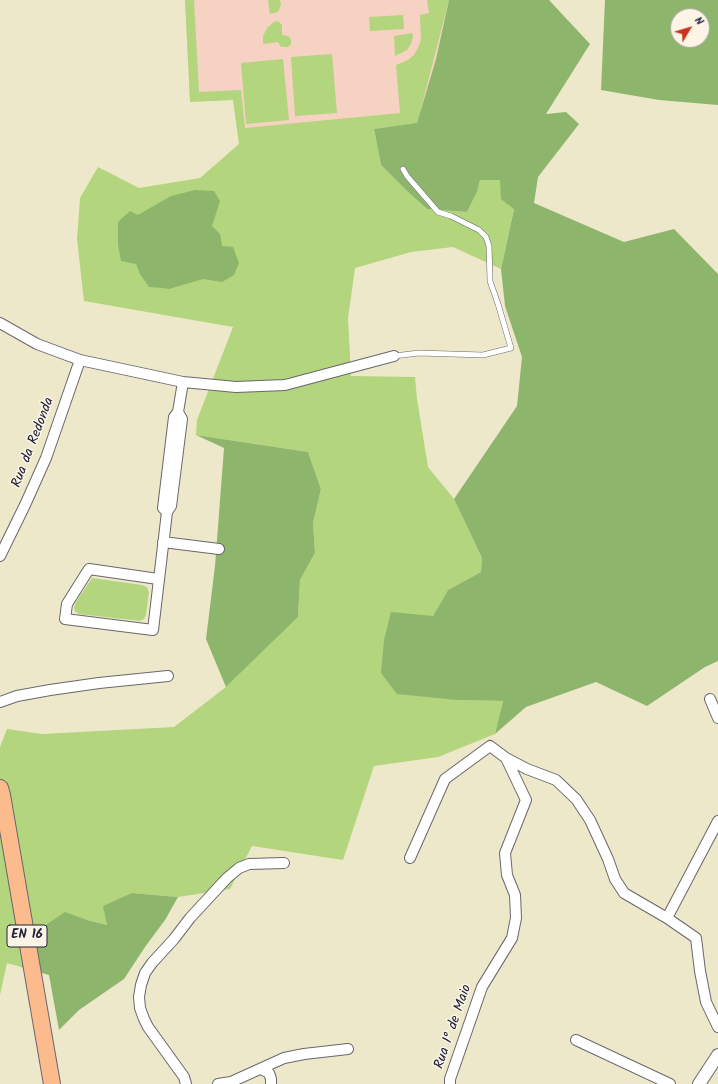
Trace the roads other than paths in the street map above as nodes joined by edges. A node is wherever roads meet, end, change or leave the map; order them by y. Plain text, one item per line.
1 (403, 169) dead end
2 (0, 323) edge
3 (394, 356) joint
4 (80, 360) junction
5 (183, 382) junction
6 (163, 542) junction
7 (219, 548) dead end
8 (0, 556) edge
9 (158, 579) junction
10 (168, 676) dead end
11 (710, 699) dead end
12 (0, 702) edge
13 (718, 718) edge
14 (506, 758) junction
15 (0, 788) edge
16 (718, 821) edge
17 (410, 858) dead end
18 (284, 863) dead end
19 (667, 918) junction
20 (718, 1027) edge
21 (576, 1040) dead end
22 (348, 1049) dead end
23 (718, 1055) edge
24 (261, 1069) junction
25 (52, 1084) edge
26 (186, 1084) edge
27 (218, 1084) edge
28 (271, 1084) edge
29 (450, 1084) edge
30 (670, 1084) edge
31 (699, 1084) edge

1 - 3 lane
2 - 4 street
3 - 5 street
4 - 5 street
4 - 8 street, Rua da Redonda
5 - 6 street
6 - 7 street
6 - 9 street
9 - 9 street
10 - 12 street
11 - 13 street
14 - 17 street
14 - 19 street
14 - 29 street, Rua 1° de Maio
15 - 25 main road, EN 16
16 - 19 street
18 - 26 street
19 - 20 street
21 - 30 street
22 - 24 street
23 - 31 street
24 - 27 street
24 - 28 street

